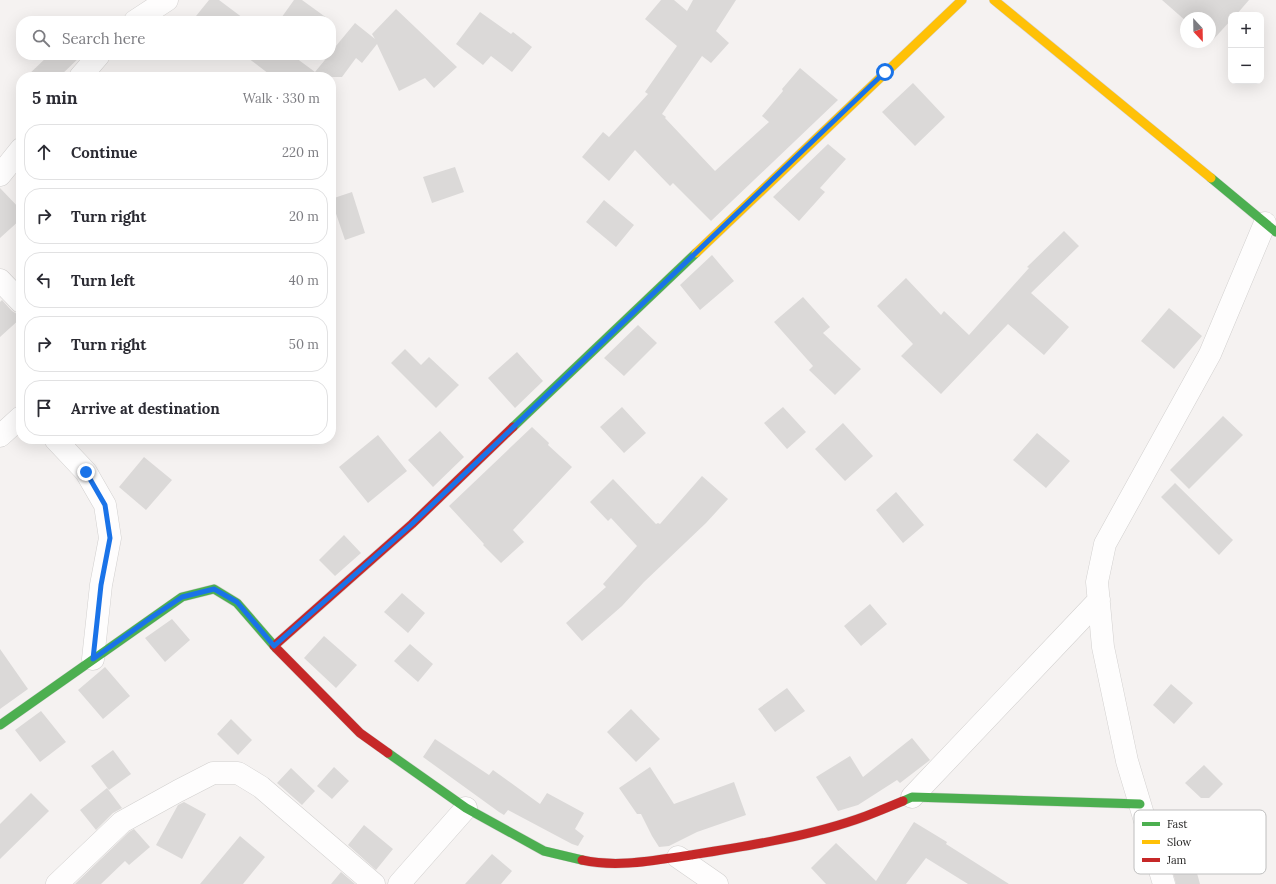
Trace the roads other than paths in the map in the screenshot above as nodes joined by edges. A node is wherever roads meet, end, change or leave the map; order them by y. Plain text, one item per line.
1 (167, 0) edge
2 (962, 0) edge
3 (994, 0) edge
4 (143, 16) edge
5 (95, 60) edge
6 (84, 72) edge
7 (16, 156) edge
8 (0, 175) edge
9 (1270, 228) edge
10 (0, 280) edge
11 (16, 297) edge
12 (16, 422) edge
13 (0, 436) edge
14 (60, 444) edge
15 (1099, 600) junction
16 (274, 646) junction
17 (93, 659) junction
18 (0, 725) edge
19 (912, 797) junction
20 (1140, 804) junction
21 (466, 808) junction
22 (1142, 810) edge
23 (678, 857) junction
24 (1161, 874) edge
25 (56, 884) edge
26 (374, 884) edge
27 (400, 884) edge
28 (717, 884) edge
29 (1164, 884) edge

1 - 4 street
2 - 16 street
3 - 9 street
5 - 6 street
7 - 8 street
9 - 15 street
10 - 11 street
12 - 13 street
14 - 17 street
15 - 19 street
15 - 20 street
16 - 17 street
16 - 21 street
17 - 18 street
19 - 20 street
19 - 23 street
20 - 22 street
21 - 23 street
21 - 27 street
23 - 28 street
24 - 29 street
25 - 26 street

